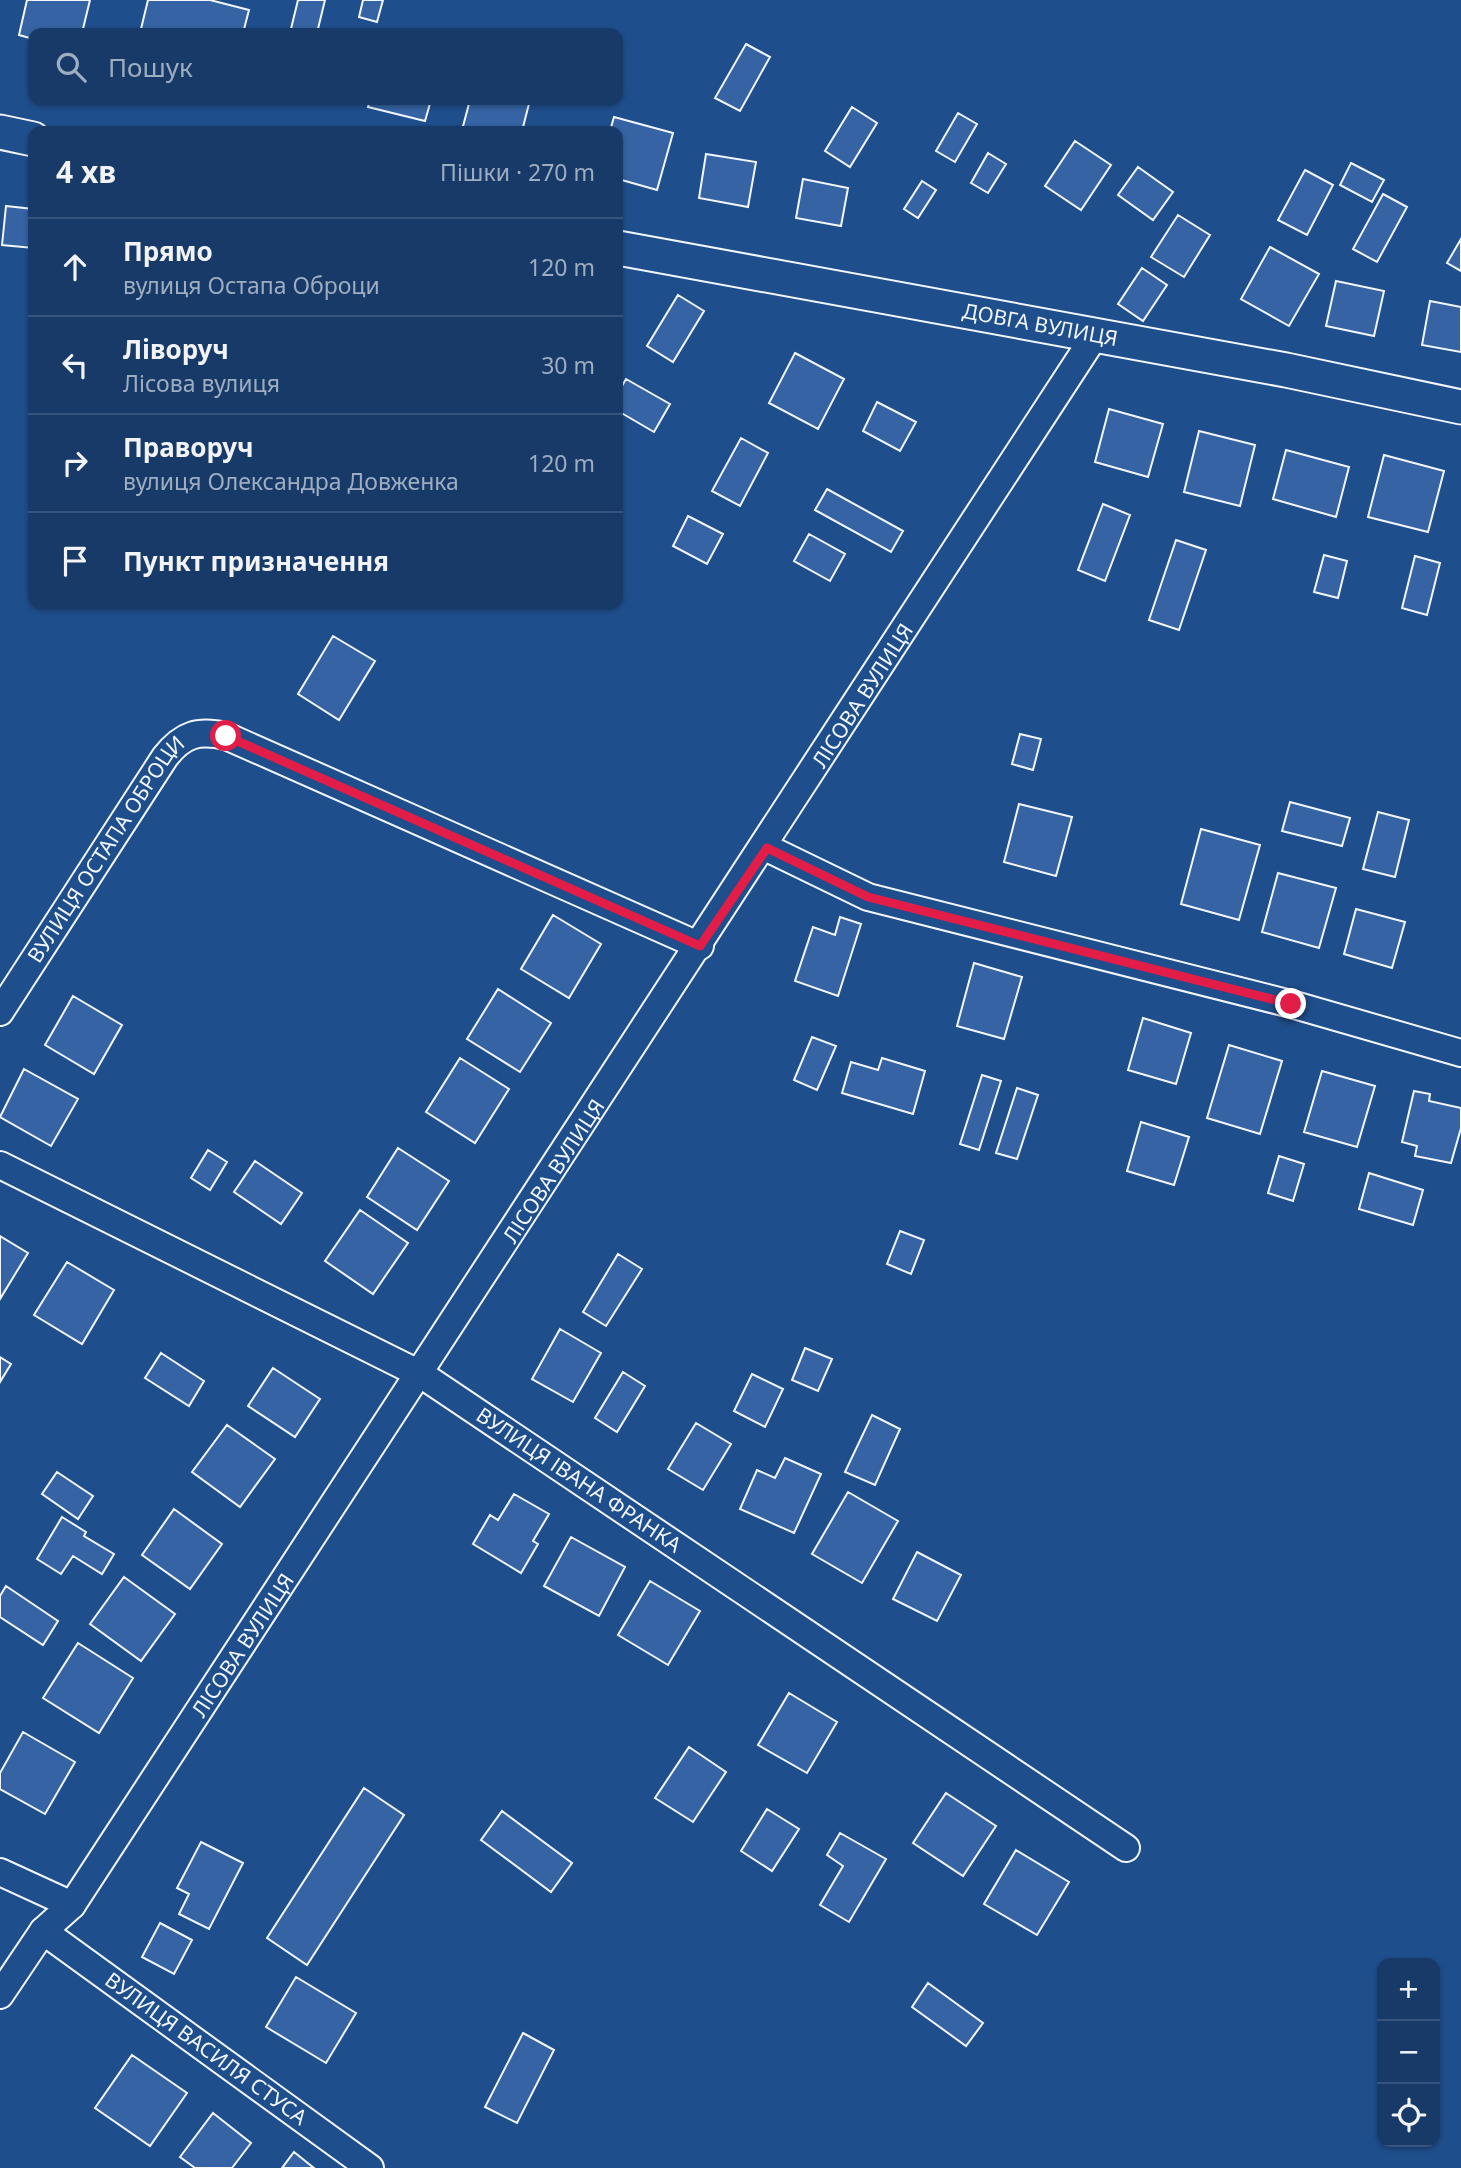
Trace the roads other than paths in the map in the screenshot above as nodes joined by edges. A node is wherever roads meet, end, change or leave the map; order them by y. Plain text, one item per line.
1 (0, 132) edge
2 (28, 138) edge
3 (623, 249) edge
4 (1094, 337) junction
5 (1461, 407) edge
6 (767, 848) junction
7 (700, 946) junction
8 (0, 1012) edge
9 (1461, 1053) edge
10 (0, 1165) edge
11 (422, 1375) junction
12 (1126, 1848) dead end
13 (0, 1872) edge
14 (72, 1905) junction
15 (43, 1931) junction
16 (0, 1995) edge
17 (370, 2168) edge

1 - 2 street
3 - 4 street, ДОВГА ВУЛИЦЯ
4 - 5 street, ДОВГА ВУЛИЦЯ
4 - 6 street, ЛІСОВА ВУЛИЦЯ
6 - 7 street, ЛІСОВА ВУЛИЦЯ
6 - 9 street
7 - 8 street, ВУЛИЦЯ ОСТАПА ОБРОЦИ
7 - 11 street, ЛІСОВА ВУЛИЦЯ
10 - 11 street, ВУЛИЦЯ ІВАНА ФРАНКА
11 - 12 street, ВУЛИЦЯ ІВАНА ФРАНКА
11 - 14 street, ЛІСОВА ВУЛИЦЯ
13 - 14 street
14 - 15 street, ЛІСОВА ВУЛИЦЯ
15 - 16 street, ЛІСОВА ВУЛИЦЯ
15 - 17 street, ВУЛИЦЯ ВАСИЛЯ СТУСА

